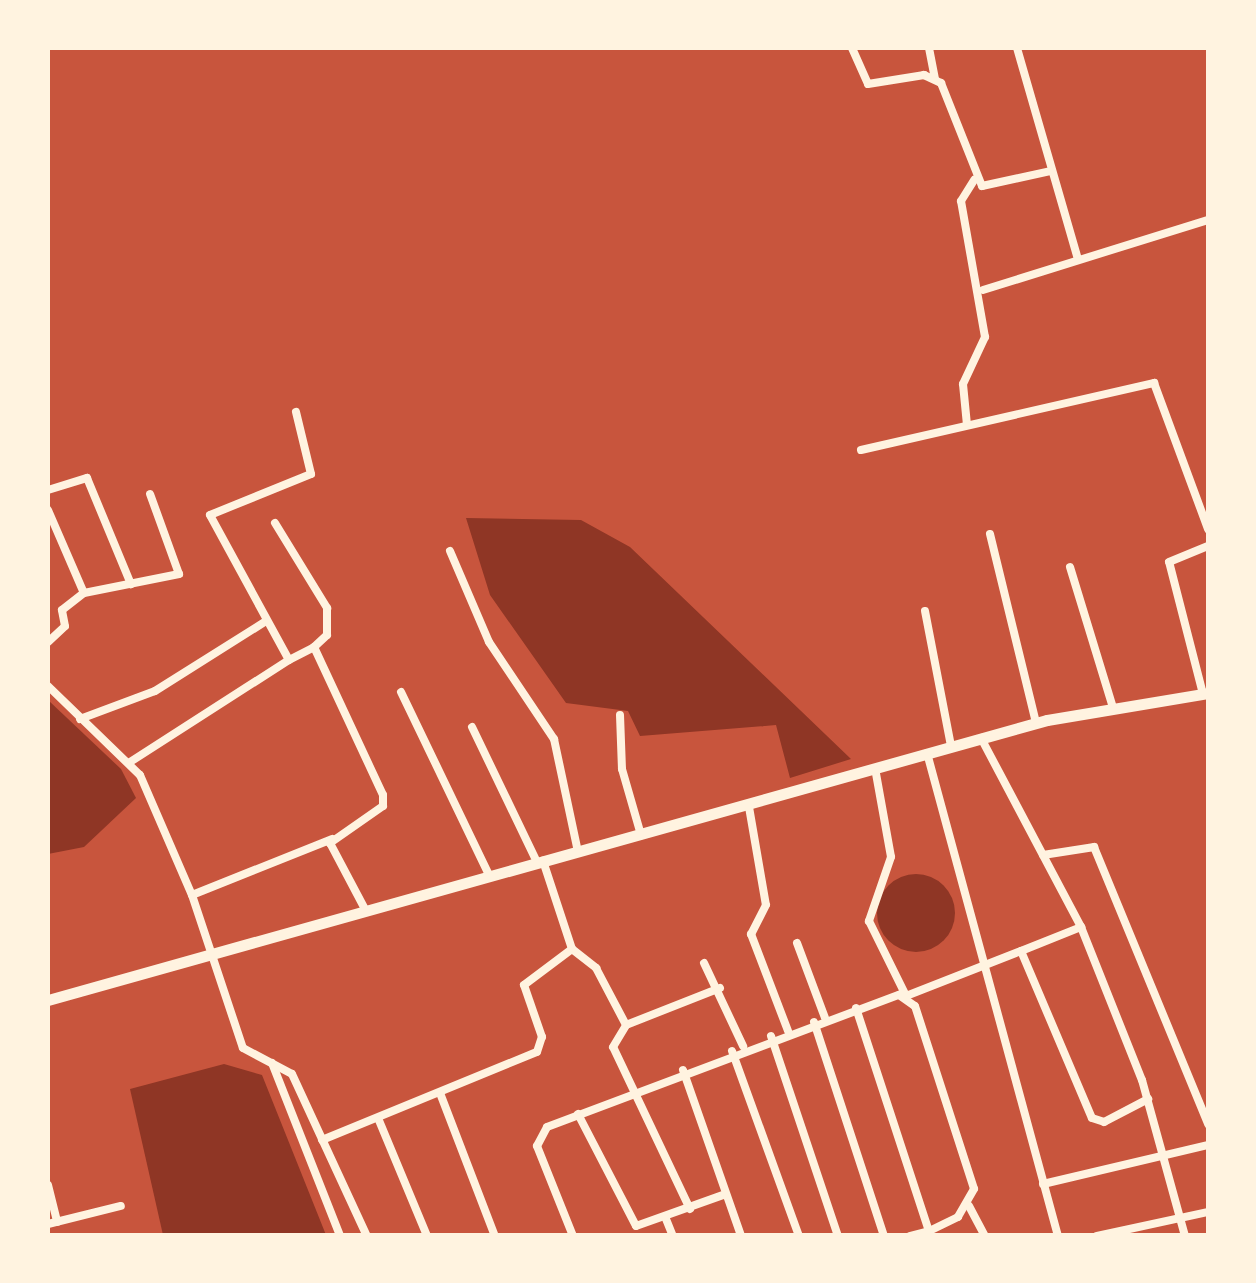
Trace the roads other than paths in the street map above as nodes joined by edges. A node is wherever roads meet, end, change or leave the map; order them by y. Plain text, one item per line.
1 (852, 48) edge
2 (929, 48) edge
3 (1017, 48) edge
4 (934, 78) junction
5 (1051, 171) junction
6 (974, 180) junction
7 (1208, 220) edge
8 (1078, 259) junction
9 (983, 290) junction
10 (296, 412) dead end
11 (967, 426) junction
12 (861, 450) dead end
13 (48, 490) edge
14 (150, 494) dead end
15 (48, 510) edge
16 (275, 523) dead end
17 (1208, 529) edge
18 (990, 534) dead end
19 (1208, 546) edge
20 (450, 550) dead end
21 (1070, 567) dead end
22 (131, 584) junction
23 (84, 594) junction
24 (926, 611) dead end
25 (266, 621) junction
26 (48, 642) edge
27 (314, 646) junction
28 (290, 660) junction
29 (48, 686) edge
30 (401, 692) dead end
31 (1206, 694) edge
32 (1113, 708) junction
33 (620, 715) dead end
34 (80, 719) junction
35 (1036, 722) junction
36 (472, 727) dead end
37 (980, 738) junction
38 (952, 746) junction
39 (927, 753) junction
40 (130, 762) junction
41 (875, 768) junction
42 (749, 807) junction
43 (641, 835) junction
44 (332, 839) junction
45 (578, 852) junction
46 (1044, 855) junction
47 (540, 862) junction
48 (489, 875) junction
49 (192, 894) junction
50 (365, 909) junction
51 (1081, 928) junction
52 (797, 943) dead end
53 (572, 948) junction
54 (1021, 952) junction
55 (210, 955) junction
56 (704, 963) dead end
57 (980, 963) junction
58 (720, 988) junction
59 (906, 996) junction
60 (48, 1000) edge
61 (856, 1008) junction
62 (825, 1018) junction
63 (814, 1022) junction
64 (626, 1025) junction
65 (788, 1030) junction
66 (772, 1036) junction
67 (744, 1046) junction
68 (732, 1051) junction
69 (272, 1063) junction
70 (683, 1070) junction
71 (632, 1091) junction
72 (440, 1093) junction
73 (1148, 1099) junction
74 (578, 1114) junction
75 (378, 1118) junction
76 (1208, 1124) edge
77 (322, 1140) junction
78 (1208, 1144) edge
79 (1166, 1156) junction
80 (1043, 1184) junction
81 (48, 1185) edge
82 (723, 1195) junction
83 (122, 1206) dead end
84 (970, 1206) junction
85 (690, 1209) junction
86 (1208, 1212) edge
87 (1181, 1218) junction
88 (666, 1219) junction
89 (52, 1223) edge
90 (930, 1231) junction
91 (340, 1236) edge
92 (366, 1236) edge
93 (427, 1236) edge
94 (495, 1236) edge
95 (573, 1236) edge
96 (673, 1236) edge
97 (741, 1236) edge
98 (799, 1236) edge
99 (838, 1236) edge
100 (884, 1236) edge
101 (910, 1236) edge
102 (984, 1236) edge
103 (1058, 1236) edge
104 (1098, 1236) edge
105 (1184, 1236) edge

1 - 4 street
2 - 4 street
3 - 5 street
4 - 6 street
5 - 6 street
5 - 8 street
6 - 9 street
7 - 8 street
8 - 9 street
9 - 11 street
10 - 25 street
11 - 12 street
11 - 17 street
13 - 22 street
14 - 22 street
15 - 23 street
16 - 27 street
18 - 35 street
19 - 31 street
20 - 45 street
21 - 32 street
22 - 23 street
23 - 26 street
24 - 38 street
25 - 28 street
25 - 34 street
27 - 28 street
27 - 44 street
28 - 40 street
29 - 34 street
30 - 48 street
31 - 32 main road
32 - 35 main road
33 - 43 street
34 - 40 street
35 - 37 main road
36 - 47 street
37 - 38 main road
37 - 46 street
38 - 39 main road
39 - 41 main road
39 - 57 street
40 - 49 street
41 - 42 main road
41 - 59 street
42 - 43 main road
42 - 65 street
43 - 45 main road
44 - 49 street
44 - 50 street
45 - 47 main road
46 - 51 street
46 - 76 street
47 - 48 main road
47 - 53 street
48 - 50 main road
49 - 55 street
50 - 55 main road
51 - 54 street
51 - 73 street
52 - 62 street
53 - 64 street
53 - 72 street
54 - 57 street
54 - 73 street
55 - 60 main road
55 - 69 street
56 - 58 street
57 - 59 street
57 - 80 street
58 - 64 street
58 - 67 street
59 - 61 street
59 - 84 street
61 - 62 street
61 - 90 street
62 - 63 street
63 - 65 street
63 - 100 street
64 - 71 street
65 - 66 street
66 - 67 street
66 - 99 street
67 - 68 street
68 - 70 street
68 - 98 street
69 - 77 street
69 - 91 street
70 - 71 street
70 - 82 street
71 - 74 street
71 - 85 street
72 - 75 street
72 - 94 street
73 - 79 street
74 - 88 street
74 - 95 street
75 - 77 street
75 - 93 street
77 - 92 street
78 - 79 street
79 - 80 street
79 - 87 street
80 - 103 street
81 - 89 street
82 - 85 street
82 - 97 street
83 - 89 street
84 - 90 street
84 - 102 street
85 - 88 street
86 - 87 street
87 - 104 street
87 - 105 street
88 - 96 street
90 - 101 street

